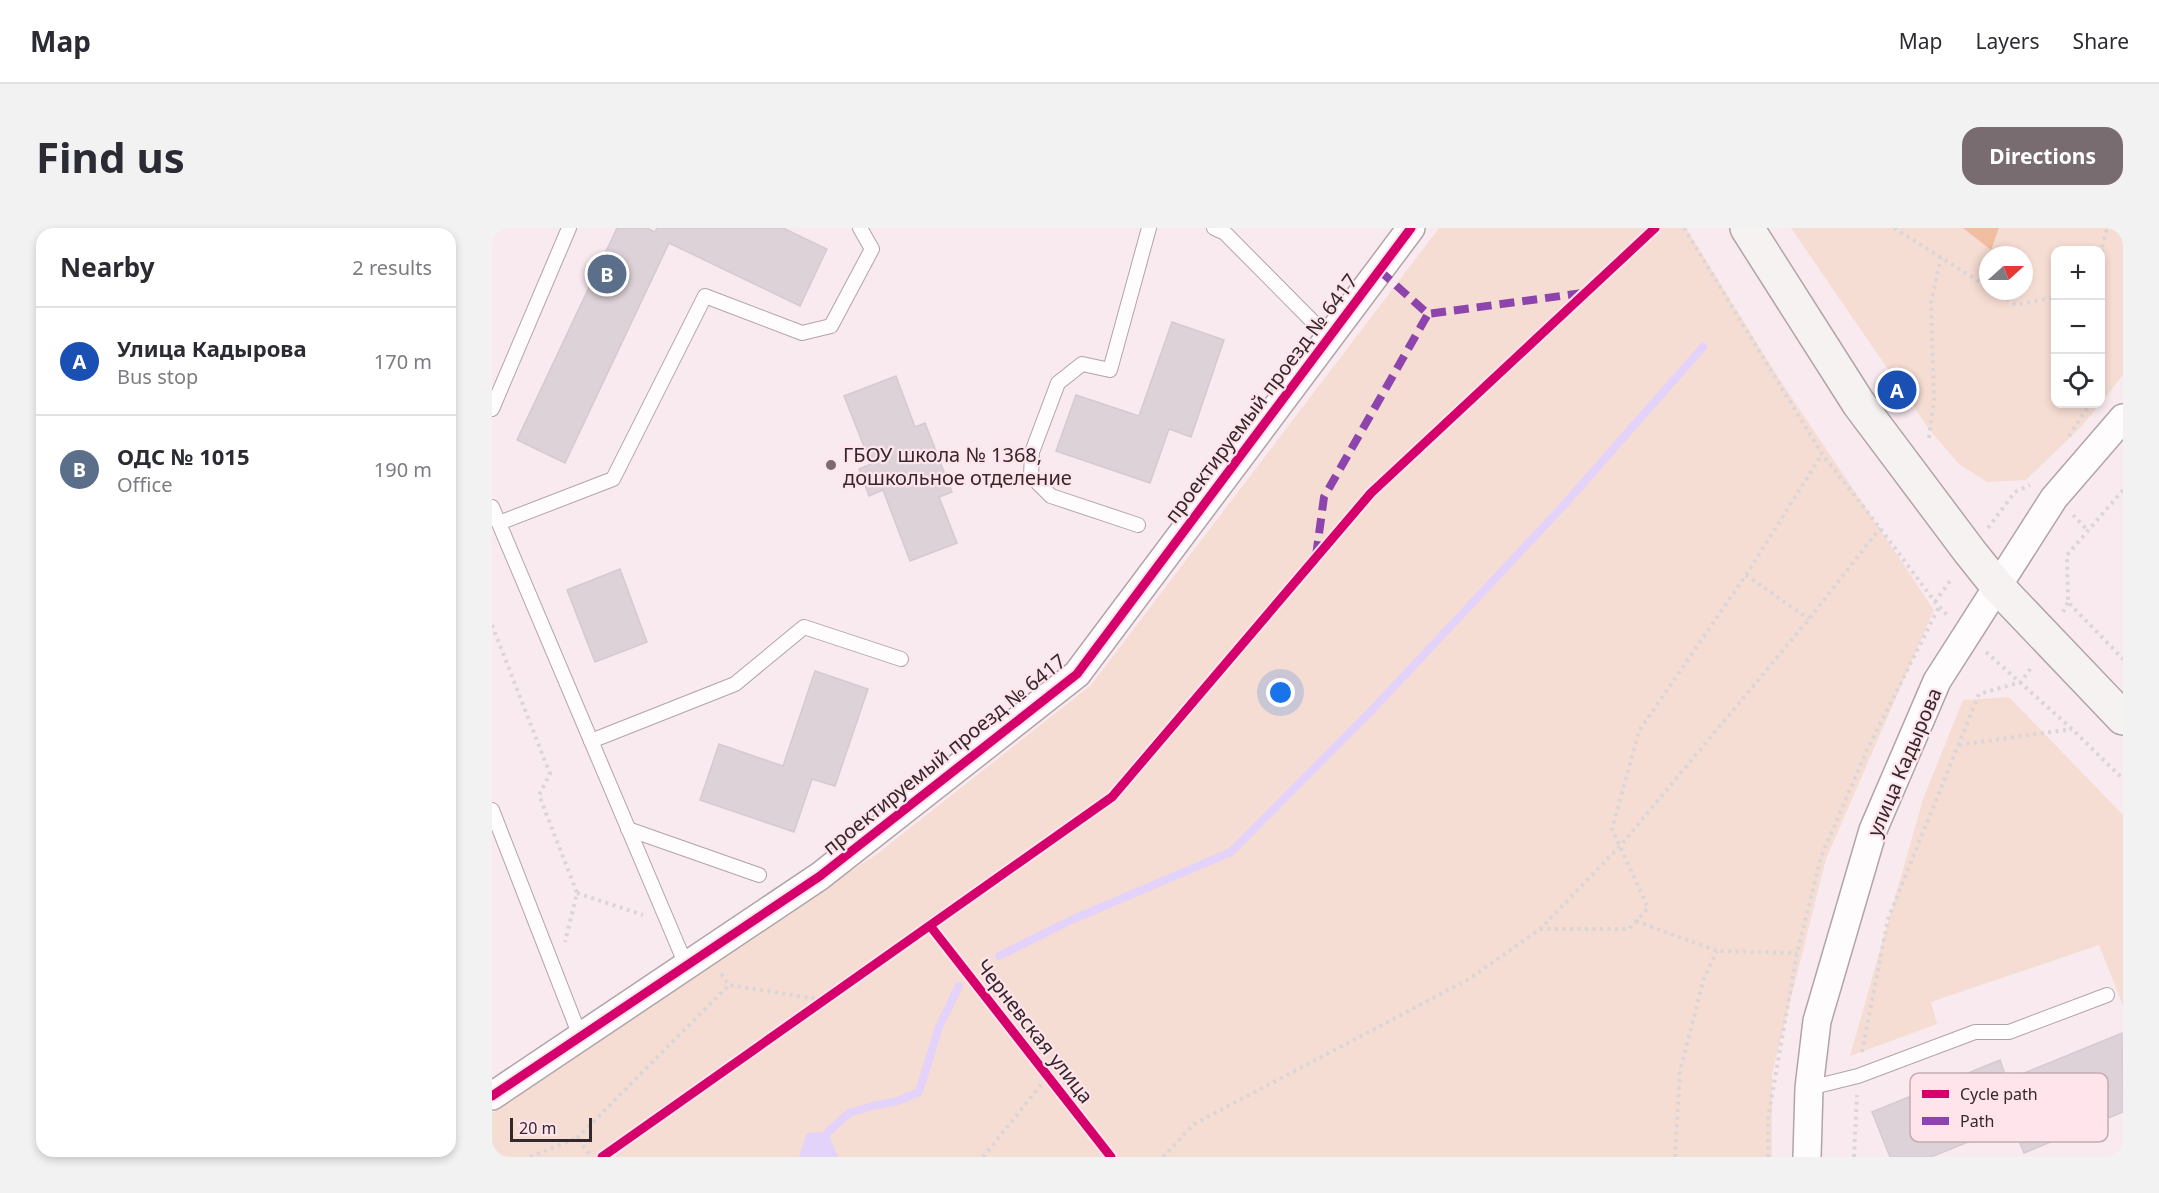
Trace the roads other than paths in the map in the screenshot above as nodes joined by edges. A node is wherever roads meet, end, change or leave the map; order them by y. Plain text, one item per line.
1 (569, 228) edge
2 (860, 228) edge
3 (1149, 228) edge
4 (1214, 228) edge
5 (1411, 228) edge
6 (1748, 228) edge
7 (1329, 339) junction
8 (492, 409) edge
9 (2123, 418) edge
10 (492, 507) edge
11 (499, 524) junction
12 (1138, 525) dead end
13 (1998, 587) junction
14 (902, 659) dead end
15 (2123, 718) edge
16 (591, 741) junction
17 (492, 810) edge
18 (628, 829) junction
19 (759, 874) dead end
20 (696, 958) junction
21 (2107, 995) dead end
22 (580, 1036) junction
23 (1809, 1088) junction
24 (492, 1095) edge
25 (1807, 1157) edge

1 - 8 lane
2 - 11 lane
3 - 12 lane
4 - 7 lane
5 - 7 street, проектируемый проезд № 6417
6 - 13 street
7 - 20 street, проектируемый проезд № 6417
9 - 13 street, улица Кадырова
10 - 11 lane
11 - 16 lane
13 - 15 street
13 - 23 street, улица Кадырова
14 - 16 lane
16 - 18 lane
17 - 22 lane
18 - 19 lane
18 - 20 lane
20 - 22 street, проектируемый проезд № 6417
21 - 23 lane
22 - 24 street, проектируемый проезд № 6417
23 - 25 street, улица Кадырова

